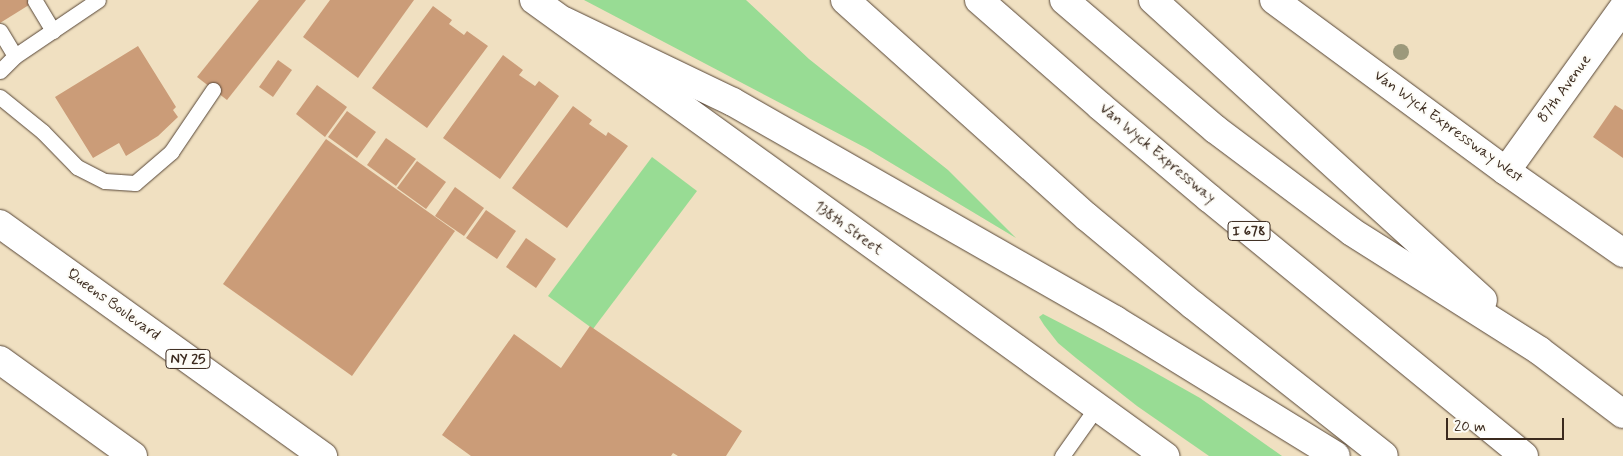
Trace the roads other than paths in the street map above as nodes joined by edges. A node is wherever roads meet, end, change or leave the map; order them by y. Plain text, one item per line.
1 (534, 0) edge
2 (845, 0) edge
3 (979, 0) edge
4 (1064, 0) edge
5 (1153, 0) edge
6 (1274, 0) edge
7 (94, 1) edge
8 (35, 2) dead end
9 (1623, 8) edge
10 (564, 21) junction
11 (0, 31) edge
12 (53, 31) junction
13 (15, 56) junction
14 (0, 71) edge
15 (213, 90) dead end
16 (0, 97) edge
17 (1506, 171) junction
18 (0, 224) edge
19 (1623, 253) edge
20 (1540, 352) junction
21 (0, 360) edge
22 (1096, 408) junction
23 (1623, 414) edge
24 (133, 456) edge
25 (323, 456) edge
26 (1062, 456) edge
27 (1164, 456) edge
28 (1336, 456) edge
29 (1384, 456) edge
30 (1524, 456) edge

1 - 10 main road, 138th Street
2 - 29 main road
3 - 30 main road, Van Wyck Expressway / I 678
4 - 20 main road
5 - 20 main road
6 - 17 main road, Van Wyck Expressway West
7 - 12 lane
8 - 12 lane
9 - 17 main road, 87th Avenue
10 - 22 main road, 138th Street
10 - 28 main road
11 - 13 lane
12 - 13 lane
13 - 14 lane
15 - 16 lane
17 - 19 main road, Van Wyck Expressway West
18 - 25 main road, Queens Boulevard / NY 25
20 - 23 main road
21 - 24 main road
22 - 26 lane
22 - 27 main road, 138th Street

